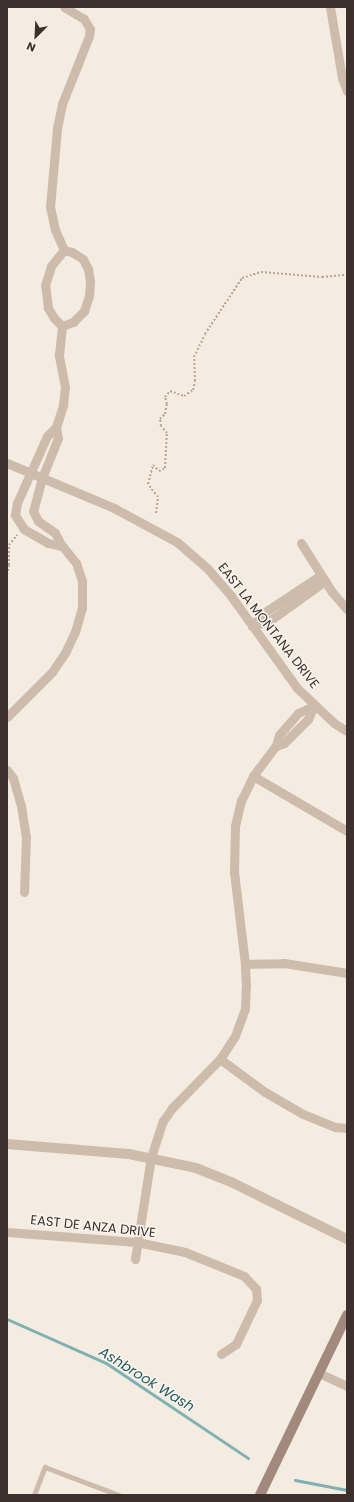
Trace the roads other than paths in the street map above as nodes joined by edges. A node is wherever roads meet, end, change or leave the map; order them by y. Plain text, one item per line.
1 (64, 7) edge
2 (330, 7) edge
3 (347, 90) edge
4 (64, 250) junction
5 (62, 326) junction
6 (7, 463) edge
7 (37, 476) junction
8 (34, 516) junction
9 (22, 526) junction
10 (301, 543) dead end
11 (62, 546) junction
12 (323, 578) junction
13 (347, 609) edge
14 (252, 626) junction
15 (314, 706) junction
16 (7, 717) edge
17 (347, 731) edge
18 (7, 770) edge
19 (253, 776) junction
20 (347, 831) edge
21 (24, 892) dead end
22 (245, 964) junction
23 (347, 973) edge
24 (220, 1058) junction
25 (347, 1128) edge
26 (7, 1144) edge
27 (150, 1157) junction
28 (7, 1232) edge
29 (347, 1239) edge
30 (137, 1242) junction
31 (135, 1259) dead end
32 (347, 1315) edge
33 (221, 1354) dead end
34 (319, 1373) junction
35 (347, 1386) edge
36 (34, 1495) edge
37 (120, 1495) edge
38 (260, 1495) edge

1 - 4 street
2 - 3 street
4 - 5 street
4 - 5 street
5 - 7 street
6 - 7 street, EAST LA MONTANA DRIVE
7 - 8 street
7 - 9 street
7 - 14 street, EAST LA MONTANA DRIVE
8 - 9 street
8 - 11 street
9 - 11 street
10 - 12 street
11 - 16 street
12 - 13 street
12 - 14 street
14 - 15 street, EAST LA MONTANA DRIVE
15 - 17 street, EAST LA MONTANA DRIVE
15 - 19 street
18 - 21 street
19 - 20 street
19 - 22 street
22 - 23 street
22 - 24 street
24 - 25 street
24 - 27 street
26 - 27 street
27 - 29 street
27 - 30 street
28 - 30 street, EAST DE ANZA DRIVE
30 - 31 street
30 - 33 street, EAST DE ANZA DRIVE
32 - 34 main road
34 - 35 street
34 - 38 main road
36 - 37 lane

